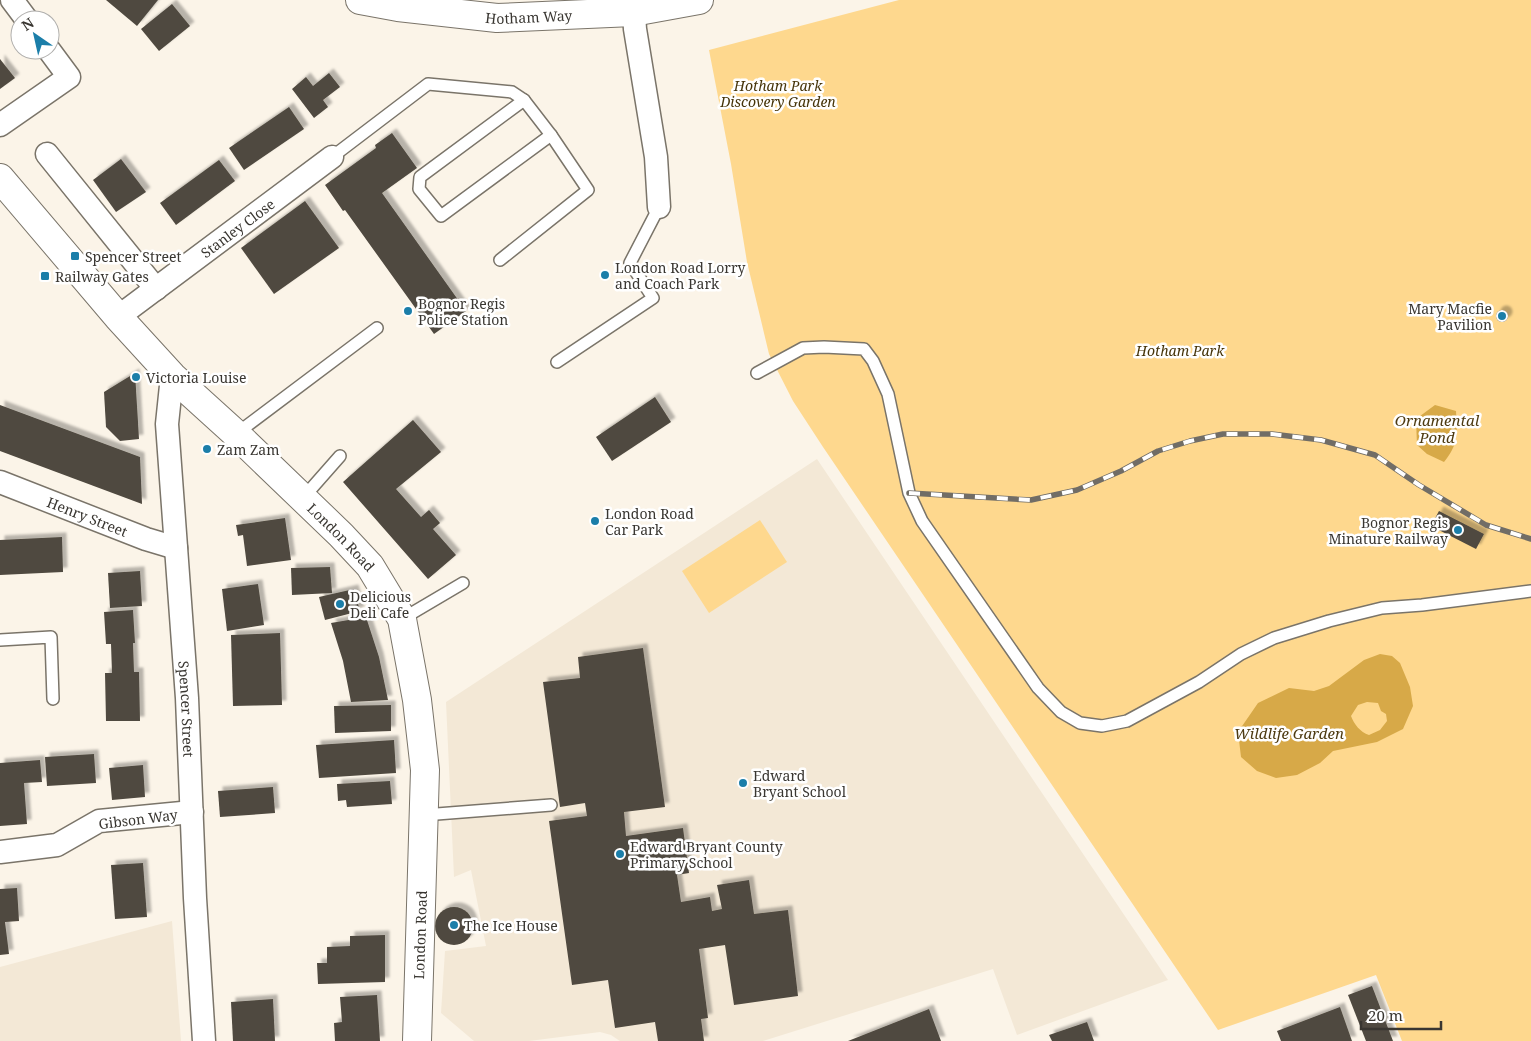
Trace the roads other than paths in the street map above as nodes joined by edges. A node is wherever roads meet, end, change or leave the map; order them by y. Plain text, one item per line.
1 (360, 0) edge
2 (699, 0) edge
3 (633, 6) edge
4 (56, 60) edge
5 (524, 100) junction
6 (0, 125) edge
7 (551, 135) junction
8 (47, 154) dead end
9 (332, 157) joint
10 (0, 178) edge
11 (659, 207) joint
12 (500, 260) dead end
13 (156, 289) junction
14 (118, 317) junction
15 (377, 328) dead end
16 (557, 362) dead end
17 (757, 373) dead end
18 (172, 376) junction
19 (236, 434) junction
20 (340, 456) dead end
21 (0, 482) edge
22 (302, 498) junction
23 (176, 548) junction
24 (463, 583) dead end
25 (1531, 591) edge
26 (402, 619) junction
27 (0, 640) edge
28 (53, 699) dead end
29 (551, 806) dead end
30 (192, 812) junction
31 (424, 815) junction
32 (0, 852) edge
33 (204, 1041) edge
34 (417, 1041) edge

1 - 3 street, Hotham Way
2 - 3 street, Hotham Way
3 - 11 street
4 - 6 street
5 - 7 lane
5 - 7 lane
5 - 9 lane
7 - 12 lane
8 - 13 street
9 - 13 street, Stanley Close
10 - 14 street, London Road
11 - 16 lane
13 - 14 street, Stanley Close
14 - 18 street, London Road
15 - 19 lane
17 - 25 lane
18 - 19 street, London Road
18 - 23 street, Spencer Street
19 - 22 street, London Road
20 - 22 lane
21 - 23 street, Henry Street
22 - 26 street, London Road
23 - 30 street, Spencer Street
24 - 26 lane
26 - 31 street, London Road
27 - 28 lane
29 - 31 lane
30 - 32 street, Gibson Way
30 - 33 street, Spencer Street
31 - 34 street, London Road

